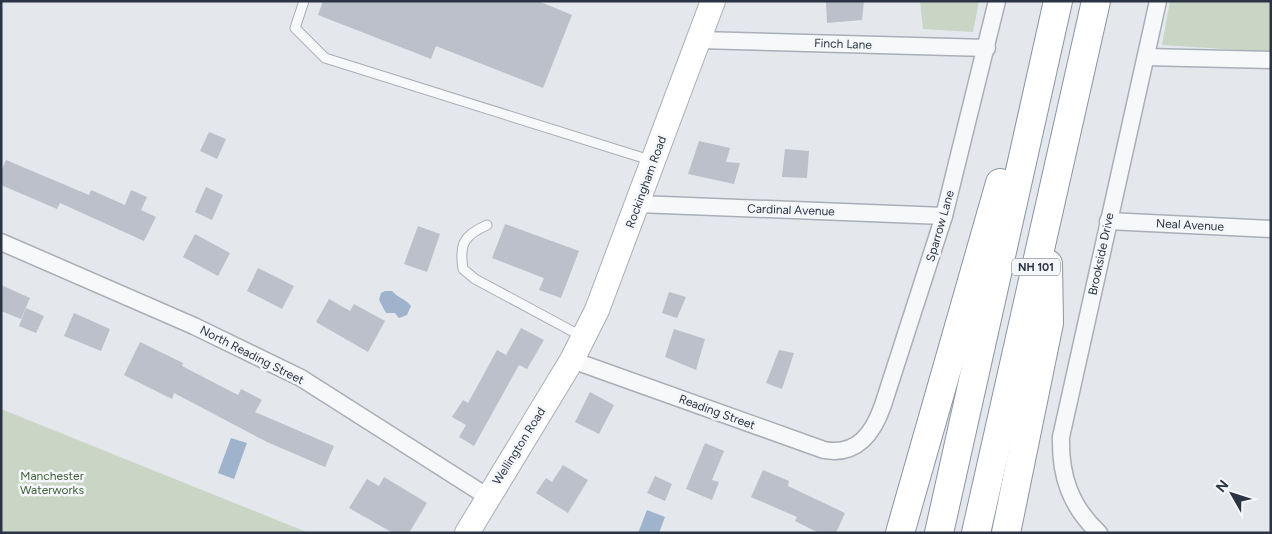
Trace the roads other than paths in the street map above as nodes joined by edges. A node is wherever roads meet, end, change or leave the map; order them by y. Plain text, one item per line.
1 (304, 1) edge
2 (713, 1) edge
3 (997, 1) edge
4 (1058, 1) edge
5 (1096, 1) edge
6 (1158, 1) edge
7 (699, 40) junction
8 (987, 48) junction
9 (1146, 57) junction
10 (1046, 58) junction
11 (1271, 60) edge
12 (654, 161) junction
13 (638, 204) junction
14 (944, 216) junction
15 (1047, 220) junction
16 (1108, 221) junction
17 (487, 225) dead end
18 (1271, 229) edge
19 (1, 242) edge
20 (583, 338) junction
21 (572, 360) junction
22 (862, 442) joint
23 (488, 497) junction
24 (467, 533) edge
25 (900, 533) edge
26 (939, 533) edge
27 (976, 533) edge
28 (1006, 533) edge
29 (1099, 533) edge

1 - 12 lane
2 - 7 street, Rockingham Road
3 - 8 street, Sparrow Lane
4 - 10 highway, NH 101
5 - 15 highway, NH 101
6 - 9 street, Brookside Drive
7 - 8 street, Finch Lane
7 - 12 street, Rockingham Road
8 - 14 street, Sparrow Lane
9 - 11 street
9 - 16 street, Brookside Drive
10 - 25 highway
10 - 26 highway, NH 101
12 - 13 street, Rockingham Road
13 - 14 street, Cardinal Avenue
13 - 20 street, Rockingham Road
14 - 22 street, Sparrow Lane
15 - 27 highway, NH 101
15 - 28 highway
16 - 18 street, Neal Avenue
16 - 29 street, Brookside Drive
17 - 20 lane
19 - 23 street, North Reading Street
20 - 21 street, Rockingham Road
21 - 22 street, Reading Street
21 - 23 street, Wellington Road
23 - 24 street, Wellington Road

